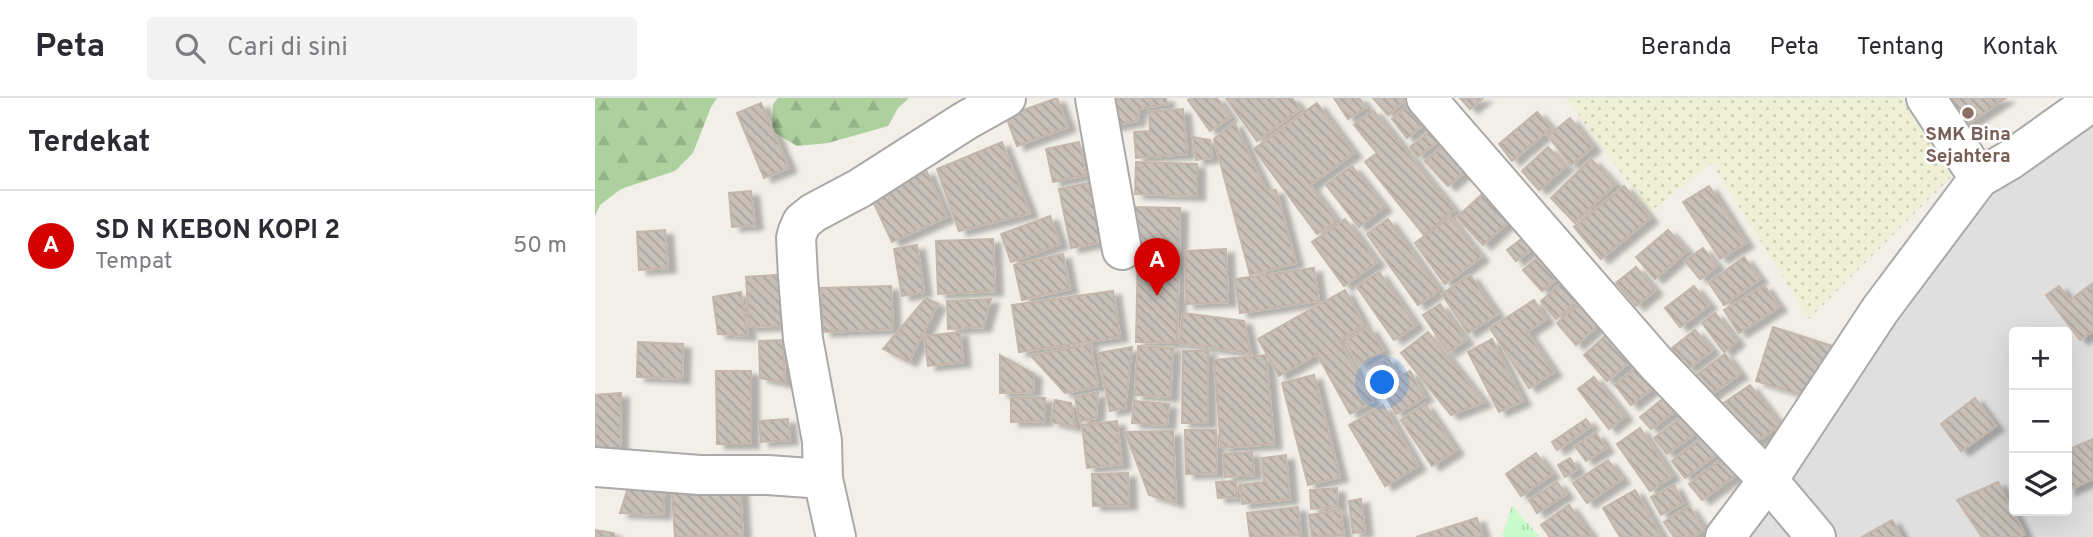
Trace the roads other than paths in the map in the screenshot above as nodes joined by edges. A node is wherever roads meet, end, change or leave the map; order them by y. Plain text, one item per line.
1 (1006, 98) edge
2 (1095, 98) edge
3 (1426, 98) edge
4 (1926, 98) edge
5 (2093, 101) edge
6 (1979, 178) junction
7 (1122, 250) dead end
8 (595, 467) edge
9 (823, 479) junction
10 (1768, 480) junction
11 (836, 537) edge
12 (1725, 537) edge
13 (1817, 537) edge

1 - 9 street
2 - 7 street
3 - 10 street
4 - 6 street
5 - 6 street
6 - 10 street
8 - 9 street
9 - 11 street
10 - 12 street
10 - 13 street

